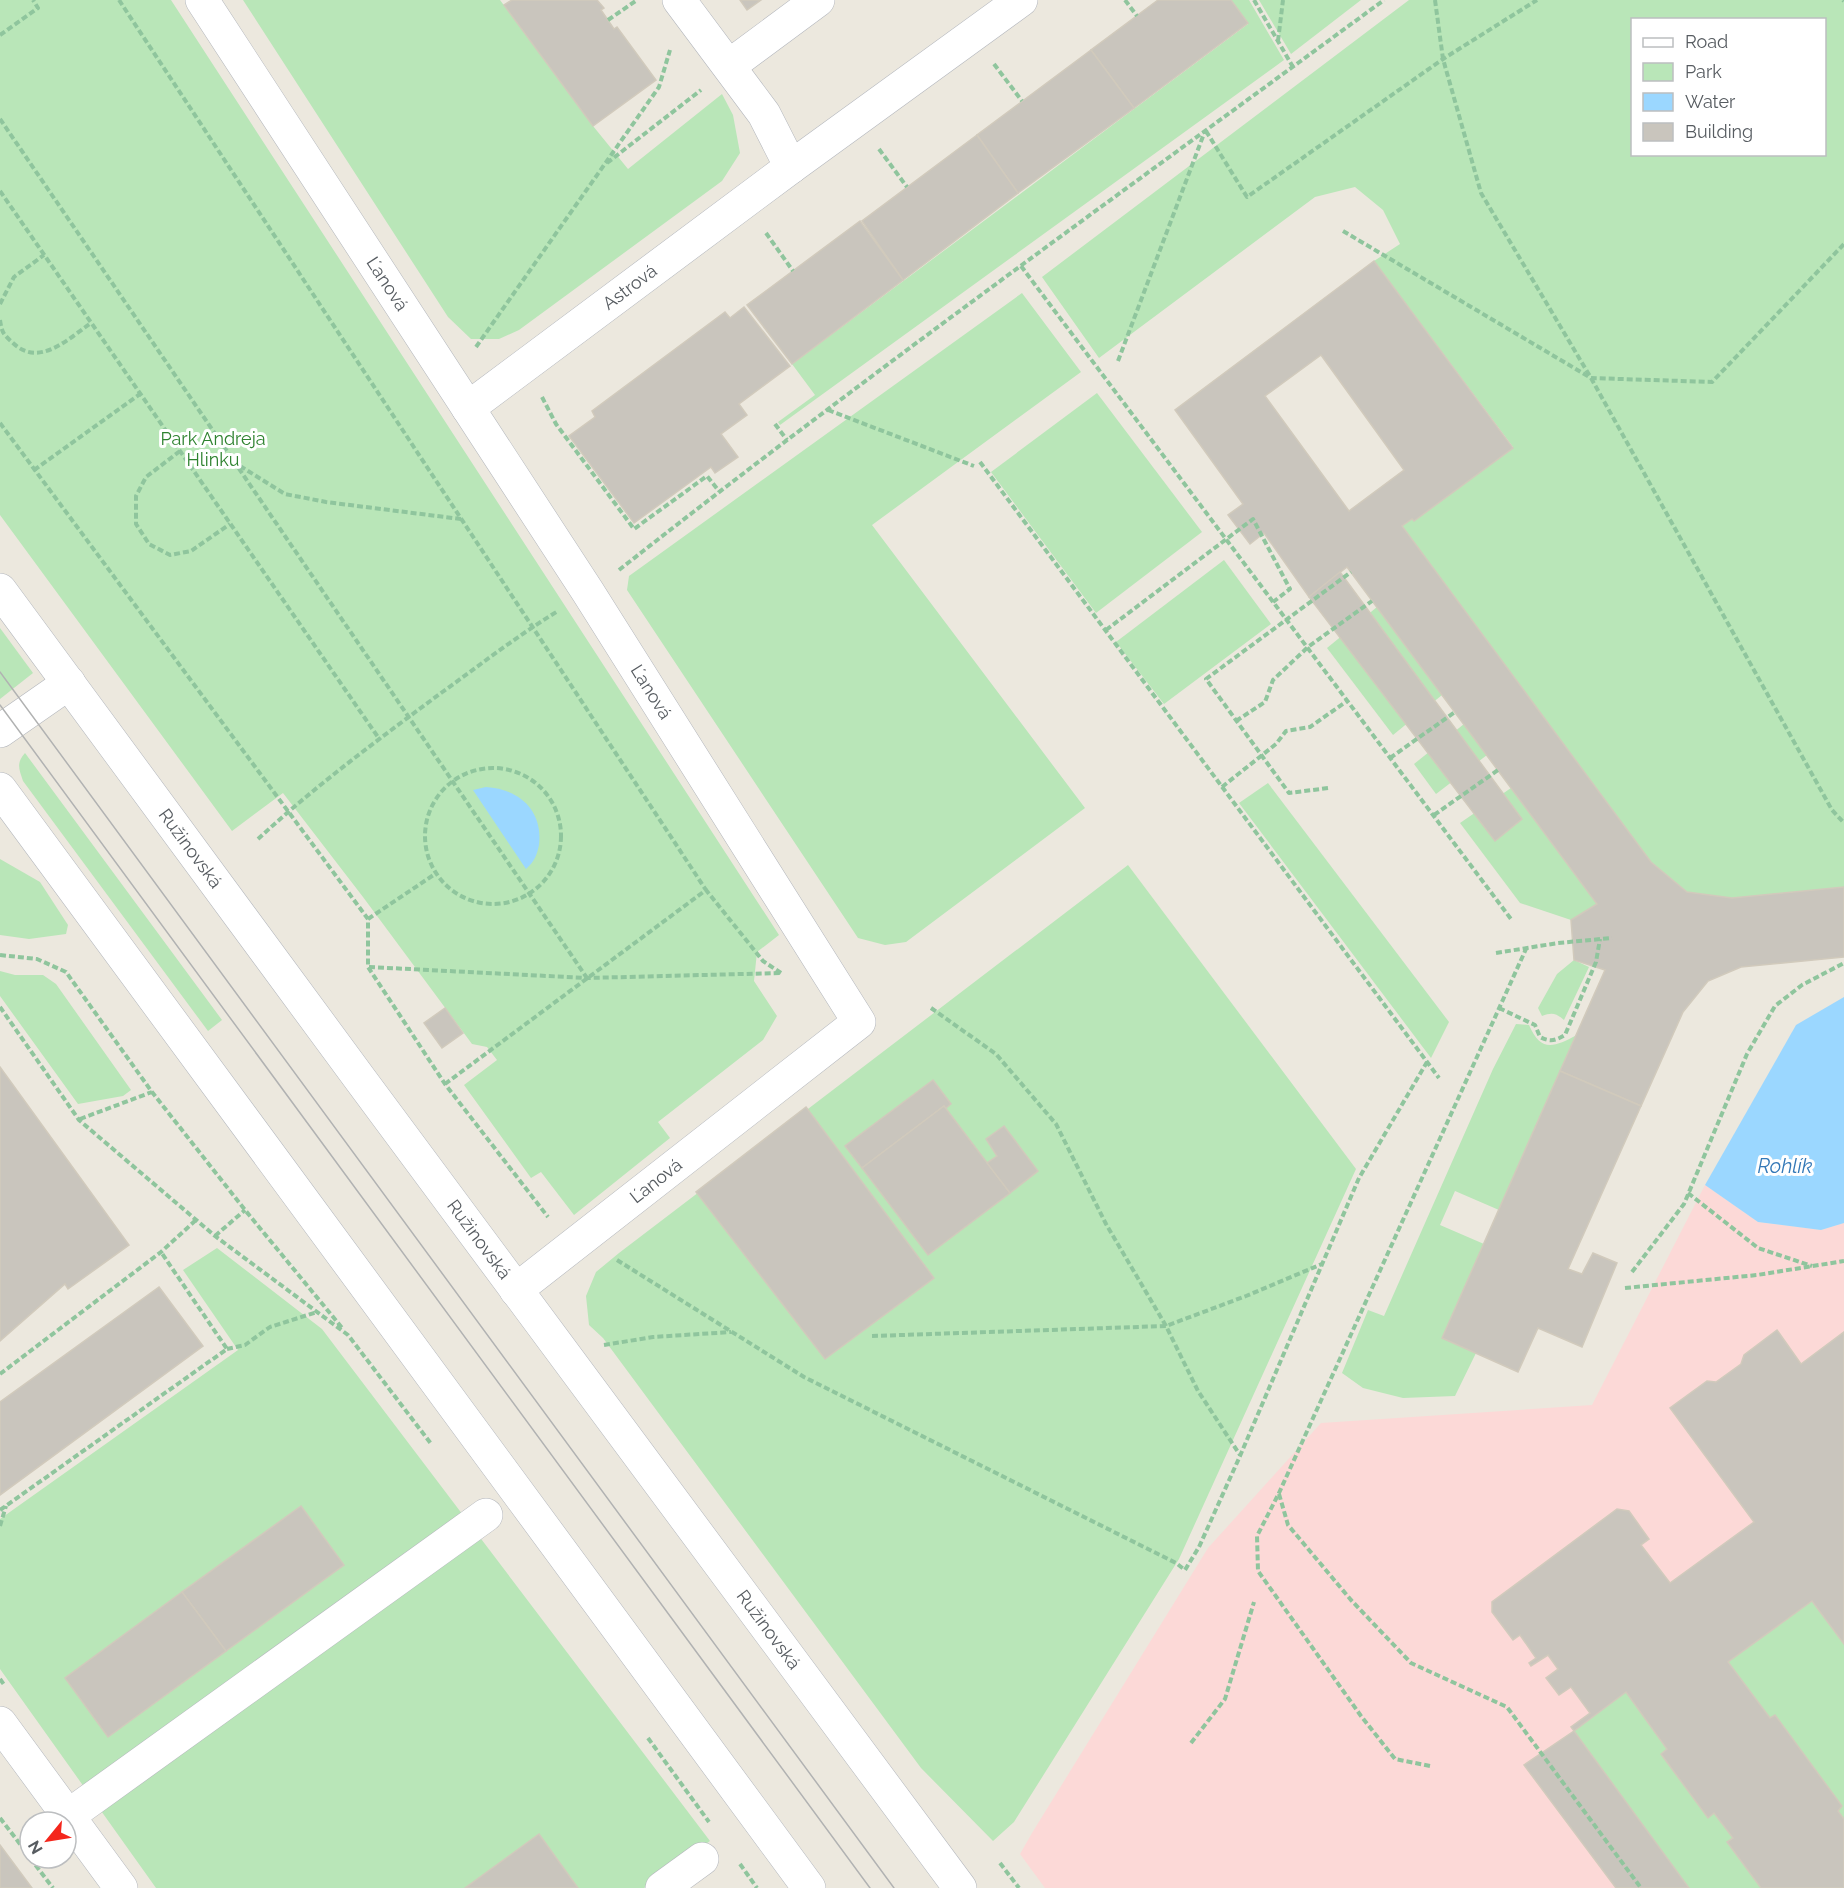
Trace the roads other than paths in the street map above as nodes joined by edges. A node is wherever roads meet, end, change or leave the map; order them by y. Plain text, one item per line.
1 (202, 0) edge
2 (679, 0) edge
3 (818, 0) edge
4 (1021, 0) edge
5 (719, 75) junction
6 (791, 167) junction
7 (468, 408) junction
8 (0, 590) edge
9 (69, 683) junction
10 (0, 731) edge
11 (0, 789) edge
12 (516, 1290) junction
13 (486, 1515) dead end
14 (0, 1723) edge
15 (64, 1810) edge
16 (76, 1810) edge
17 (78, 1830) edge
18 (702, 1859) dead end
19 (121, 1888) edge
20 (662, 1888) edge
21 (809, 1888) edge
22 (960, 1888) edge

1 - 7 street, Ľanová
2 - 5 street
3 - 5 street
4 - 6 street, Astrová
5 - 6 street
6 - 7 street, Astrová
7 - 12 street, Ľanová
8 - 9 street, Ružinovská
9 - 10 street
9 - 12 street, Ružinovská
11 - 21 street
12 - 22 street, Ružinovská
13 - 16 street
14 - 15 street
17 - 19 street
18 - 20 street

